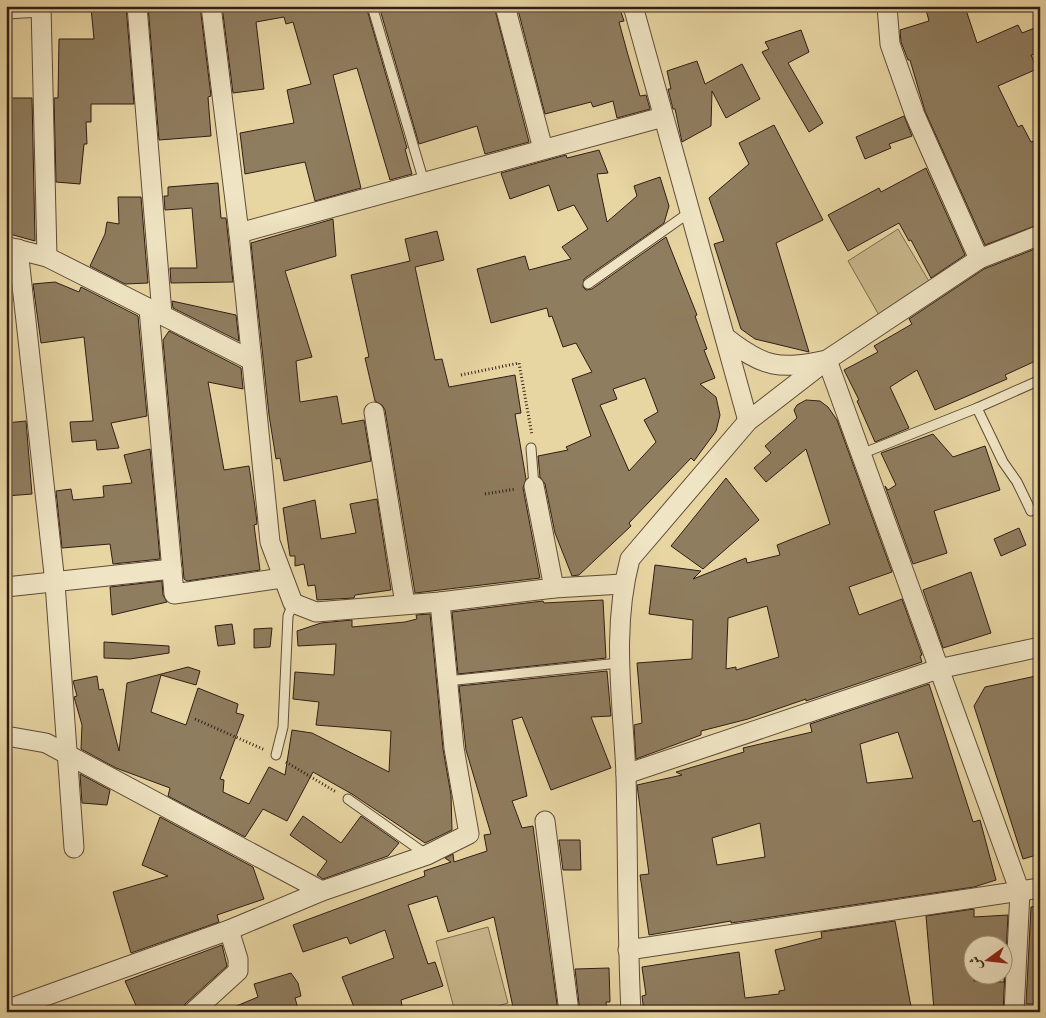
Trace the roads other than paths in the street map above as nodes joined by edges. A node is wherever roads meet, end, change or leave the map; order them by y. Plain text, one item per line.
1 (136, 6) edge
2 (211, 6) edge
3 (372, 6) edge
4 (505, 6) edge
5 (633, 6) edge
6 (887, 6) edge
7 (41, 7) edge
8 (6, 9) edge
9 (663, 118) junction
10 (543, 149) junction
11 (424, 182) junction
12 (690, 212) junction
13 (239, 233) junction
14 (1040, 235) edge
15 (12, 248) edge
16 (47, 258) junction
17 (979, 259) junction
18 (588, 284) dead end
19 (155, 312) junction
20 (725, 337) junction
21 (251, 360) junction
22 (827, 360) junction
23 (1040, 380) edge
24 (977, 408) junction
25 (374, 412) dead end
26 (748, 421) junction
27 (530, 448) road end
28 (861, 454) junction
29 (534, 486) joint
30 (1031, 511) dead end
31 (172, 569) junction
32 (282, 578) junction
33 (55, 583) junction
34 (623, 584) junction
35 (6, 588) edge
36 (554, 588) junction
37 (440, 602) junction
38 (293, 603) junction
39 (405, 604) junction
40 (1040, 647) edge
41 (619, 663) junction
42 (938, 669) junction
43 (447, 681) junction
44 (6, 736) edge
45 (66, 755) junction
46 (276, 755) dead end
47 (626, 774) junction
48 (348, 799) dead end
49 (545, 821) dead end
50 (74, 848) dead end
51 (427, 855) junction
52 (1040, 888) edge
53 (322, 891) junction
54 (1020, 892) junction
55 (229, 930) junction
56 (628, 950) junction
57 (6, 1010) edge
58 (193, 1012) edge
59 (569, 1012) edge
60 (632, 1012) edge
61 (1014, 1012) edge

1 - 19 street
2 - 13 street
3 - 11 lane
4 - 10 street
5 - 9 street
6 - 17 street
7 - 8 street
7 - 16 street
9 - 10 street
9 - 12 street
10 - 11 street
11 - 13 street
12 - 18 lane
12 - 20 street
13 - 21 street
14 - 17 street
15 - 16 street
15 - 33 street
16 - 19 street
17 - 22 street
19 - 21 street
19 - 31 street
20 - 22 street
20 - 26 street
21 - 32 street
22 - 26 street
22 - 28 street
23 - 24 lane
24 - 28 lane
24 - 30 lane
25 - 39 street
26 - 34 street
27 - 29 lane
28 - 42 street
29 - 36 street
31 - 32 street
31 - 33 street
32 - 38 street
33 - 35 street
33 - 45 street
34 - 36 street
34 - 41 street
36 - 37 street
37 - 39 street
37 - 43 street
38 - 39 street
38 - 46 lane
40 - 42 street
41 - 43 lane
41 - 47 street
42 - 47 street
42 - 54 street
43 - 51 street
44 - 45 street
45 - 50 street
45 - 53 street
47 - 56 street
48 - 51 lane
49 - 59 street
51 - 53 street
52 - 54 street
53 - 55 street
54 - 56 street
54 - 61 street
55 - 57 street
55 - 58 street
56 - 60 street

